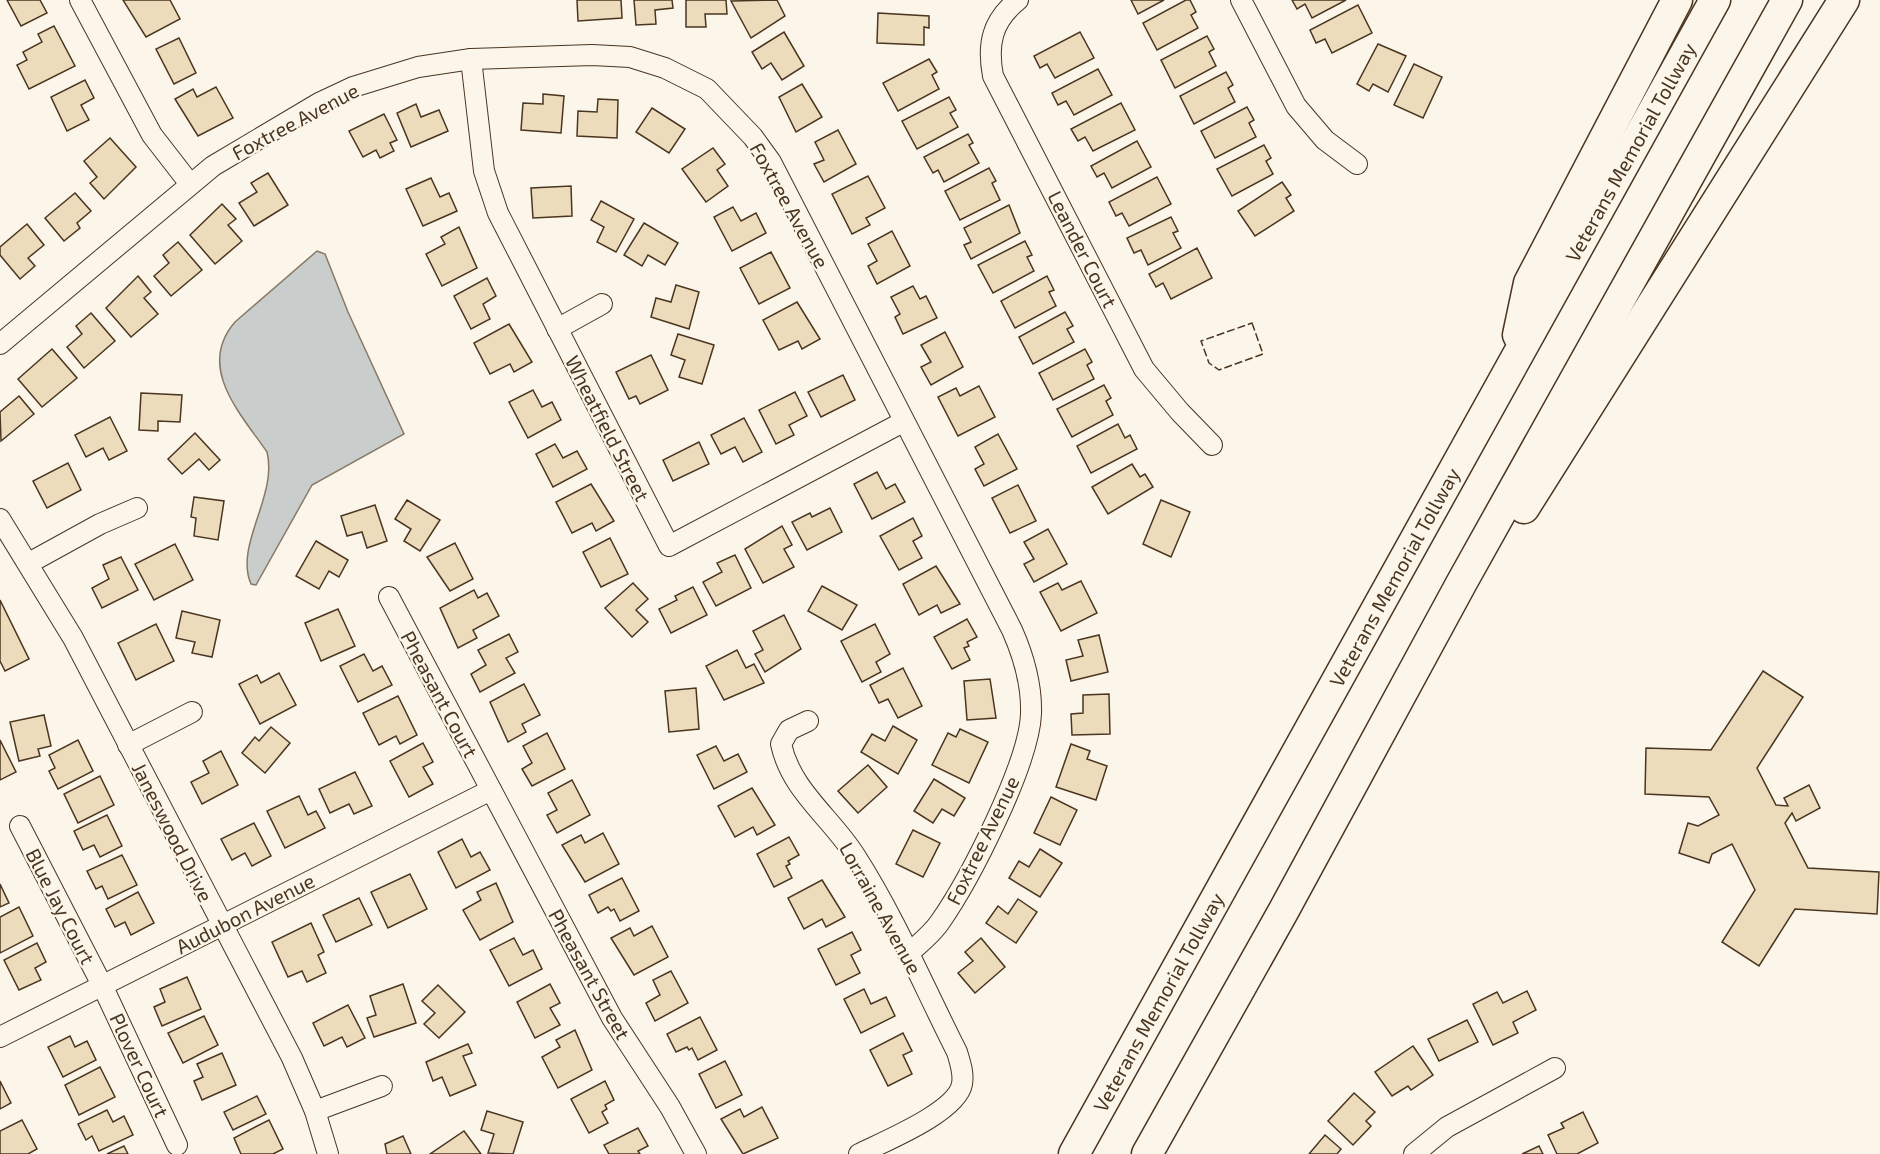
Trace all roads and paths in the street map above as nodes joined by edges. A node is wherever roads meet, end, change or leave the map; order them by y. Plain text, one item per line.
1 (80, 0) edge
2 (1018, 0) edge
3 (1241, 0) edge
4 (1677, 0) edge
5 (1715, 0) edge
6 (1787, 0) edge
7 (1844, 0) edge
8 (471, 59) junction
9 (1357, 164) dead end
10 (190, 184) junction
11 (602, 304) dead end
12 (557, 329) junction
13 (0, 344) edge
14 (1513, 361) junction
15 (903, 422) junction
16 (1212, 445) dead end
17 (137, 508) dead end
18 (0, 519) edge
19 (29, 563) junction
20 (1462, 582) junction
21 (389, 597) dead end
22 (192, 711) dead end
23 (808, 721) dead end
24 (128, 745) junction
25 (491, 790) junction
26 (20, 826) dead end
27 (222, 926) junction
28 (908, 954) junction
29 (102, 986) junction
30 (0, 1037) edge
31 (1556, 1068) dead end
32 (382, 1086) dead end
33 (315, 1111) junction
34 (177, 1145) dead end
35 (328, 1154) edge
36 (696, 1154) edge
37 (859, 1154) edge
38 (1074, 1154) edge
39 (1147, 1154) edge
40 (1414, 1154) edge

1 - 10 street
2 - 16 street, Leander Court
3 - 9 street
4 - 14 highway
5 - 14 highway, Veterans Memorial Tollway
6 - 20 highway
7 - 20 highway
8 - 10 street, Foxtree Avenue
8 - 12 street, Wheatfield Street
8 - 15 street, Foxtree Avenue
10 - 13 street, Foxtree Avenue
11 - 12 street
12 - 15 street, Wheatfield Street
14 - 38 highway, Veterans Memorial Tollway
15 - 28 street, Foxtree Avenue
17 - 19 street
18 - 19 street, Janeswood Drive
19 - 24 street, Janeswood Drive
20 - 39 highway
21 - 25 street, Pheasant Court
22 - 24 street
23 - 28 street, Lorraine Avenue
24 - 27 street, Janeswood Drive
25 - 27 street, Audubon Avenue
25 - 36 street, Pheasant Street
26 - 29 street, Blue Jay Court
27 - 29 street, Audubon Avenue
27 - 33 street, Janeswood Drive
28 - 37 street, Lorraine Avenue
29 - 30 street, Audubon Avenue
29 - 34 street, Plover Court
31 - 40 street
32 - 33 street
33 - 35 street, Janeswood Drive

